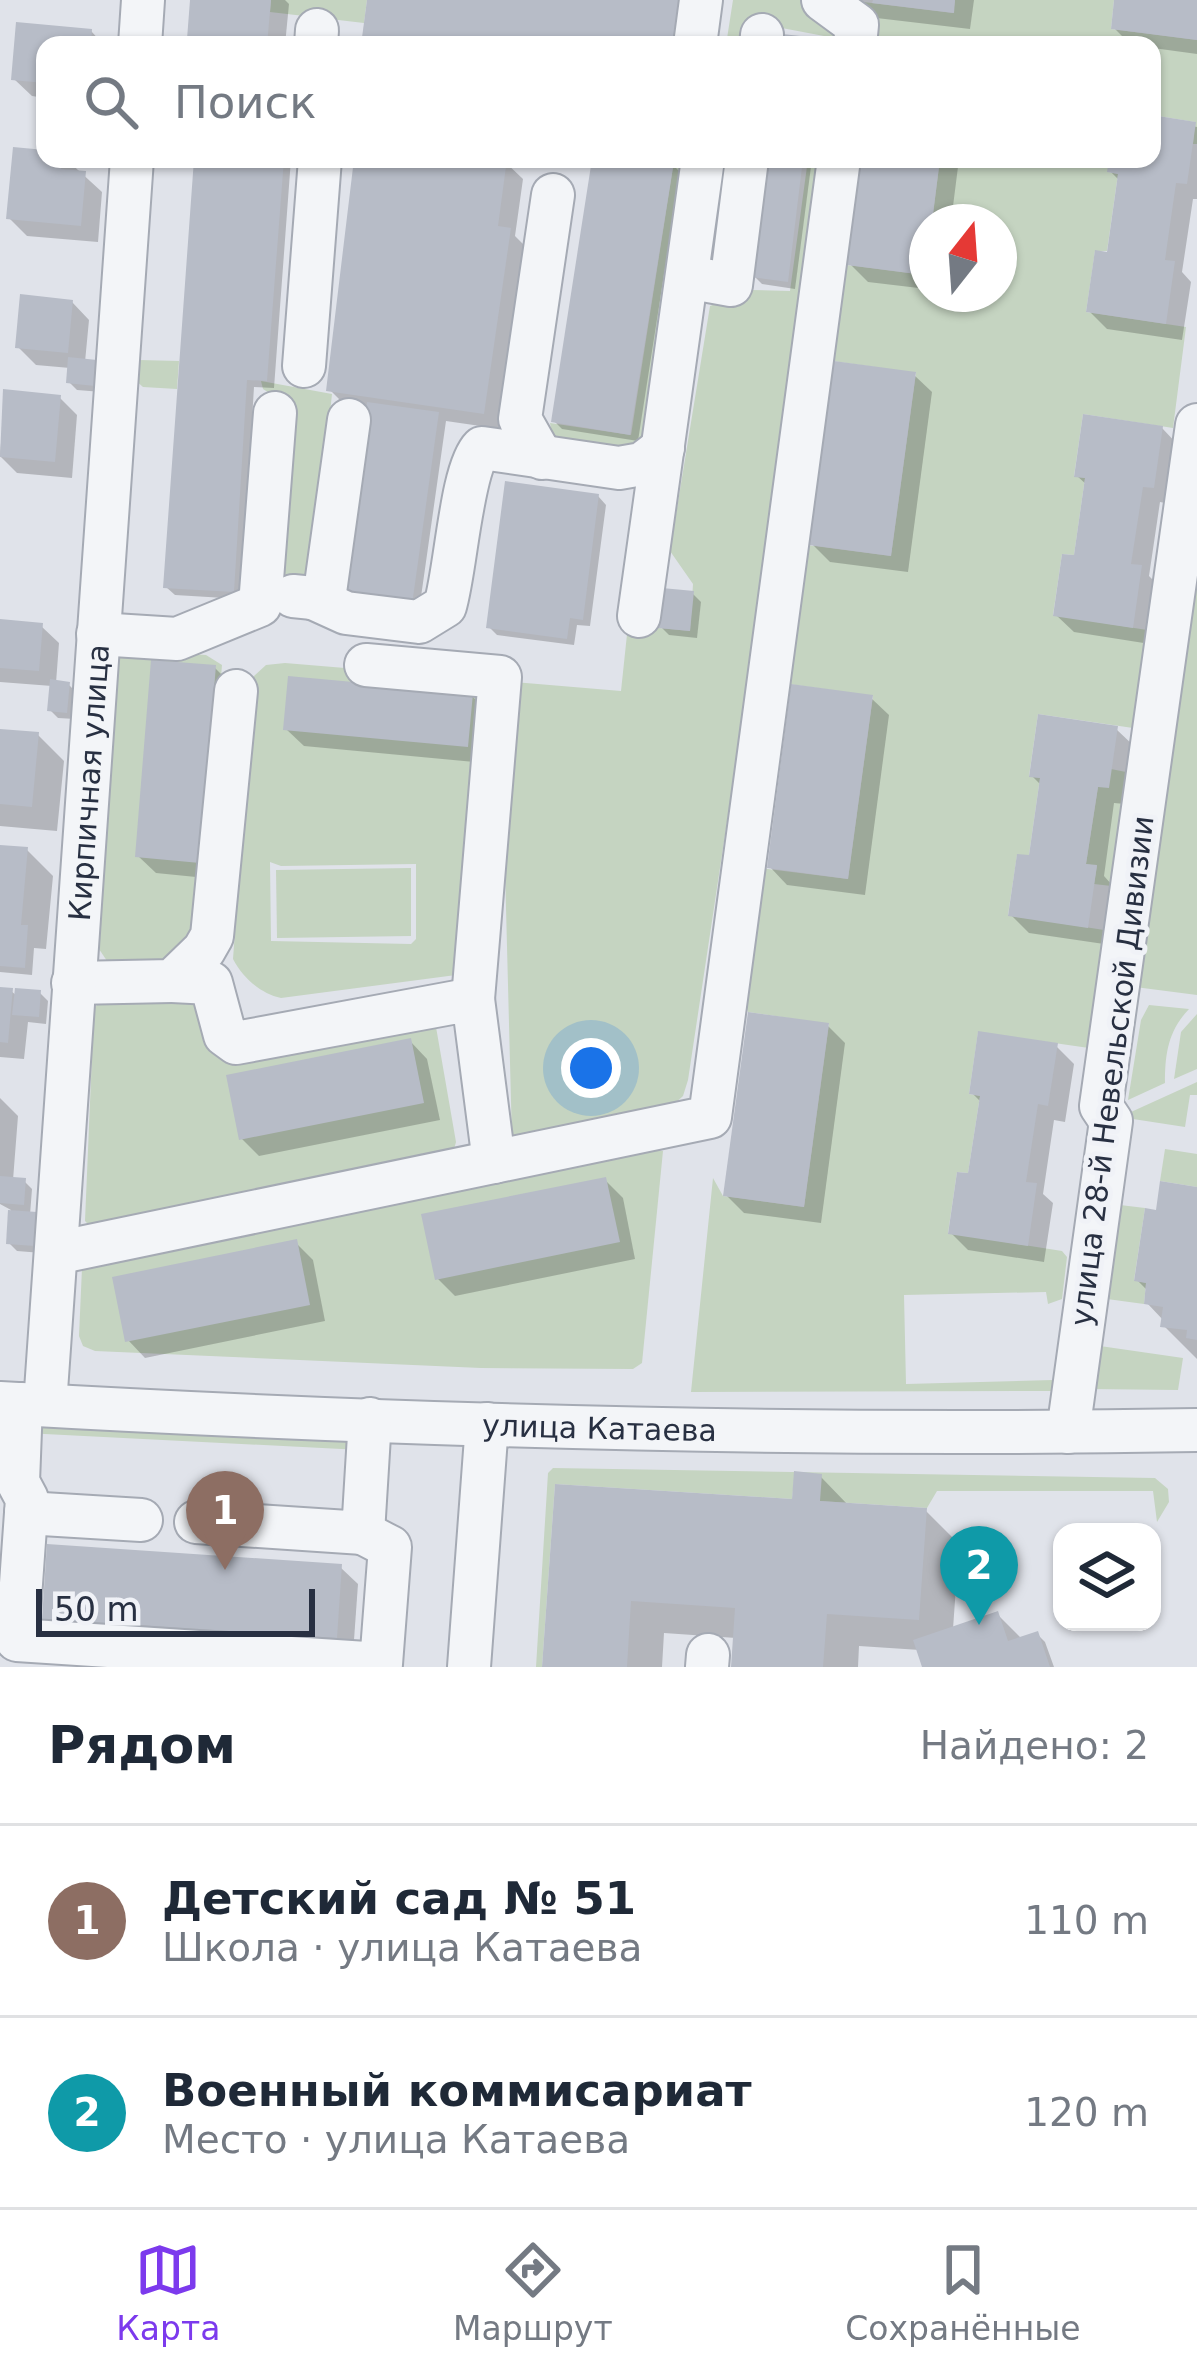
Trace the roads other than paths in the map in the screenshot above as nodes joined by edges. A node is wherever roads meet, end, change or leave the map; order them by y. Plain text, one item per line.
1 (143, 0) edge
2 (701, 0) edge
3 (823, 0) edge
4 (141, 36) edge
5 (696, 36) edge
6 (855, 36) edge
7 (131, 168) edge
8 (319, 168) edge
9 (703, 168) edge
10 (746, 168) edge
11 (838, 168) edge
12 (553, 195) dead end
13 (687, 278) junction
14 (304, 366) dead end
15 (275, 413) dead end
16 (349, 420) dead end
17 (1197, 424) edge
18 (663, 448) junction
19 (542, 458) junction
20 (262, 594) junction
21 (313, 598) junction
22 (639, 616) dead end
23 (98, 634) junction
24 (366, 665) dead end
25 (236, 691) dead end
26 (172, 981) junction
27 (73, 983) junction
28 (473, 999) junction
29 (494, 1162) junction
30 (56, 1253) junction
31 (22, 1404) edge
32 (370, 1419) junction
33 (487, 1424) junction
34 (1197, 1430) edge
35 (1068, 1432) junction
36 (26, 1514) junction
37 (141, 1520) dead end
38 (196, 1522) dead end
39 (363, 1533) junction
40 (470, 1667) edge

1 - 4 street
2 - 5 street
3 - 6 street
7 - 23 street, Кирпичная улица
8 - 14 street
9 - 13 street
10 - 13 street
11 - 29 street
12 - 19 street
13 - 18 street
15 - 20 street
16 - 21 street
17 - 35 street, улица 28-й Невельской Дивизии
18 - 19 street
18 - 22 street
19 - 21 street
20 - 21 street
20 - 23 street
23 - 27 street, Кирпичная улица
24 - 28 street
25 - 26 street
26 - 27 street
26 - 28 street
27 - 30 street, Кирпичная улица
28 - 29 street
29 - 30 street
30 - 31 street, Кирпичная улица
31 - 32 street, улица Катаева
31 - 36 street, Кирпичная улица
32 - 33 street, улица Катаева
32 - 39 street
33 - 35 street, улица Катаева
33 - 40 street
34 - 35 street, улица Катаева
36 - 37 street
36 - 39 street, Кирпичная улица
38 - 39 street

